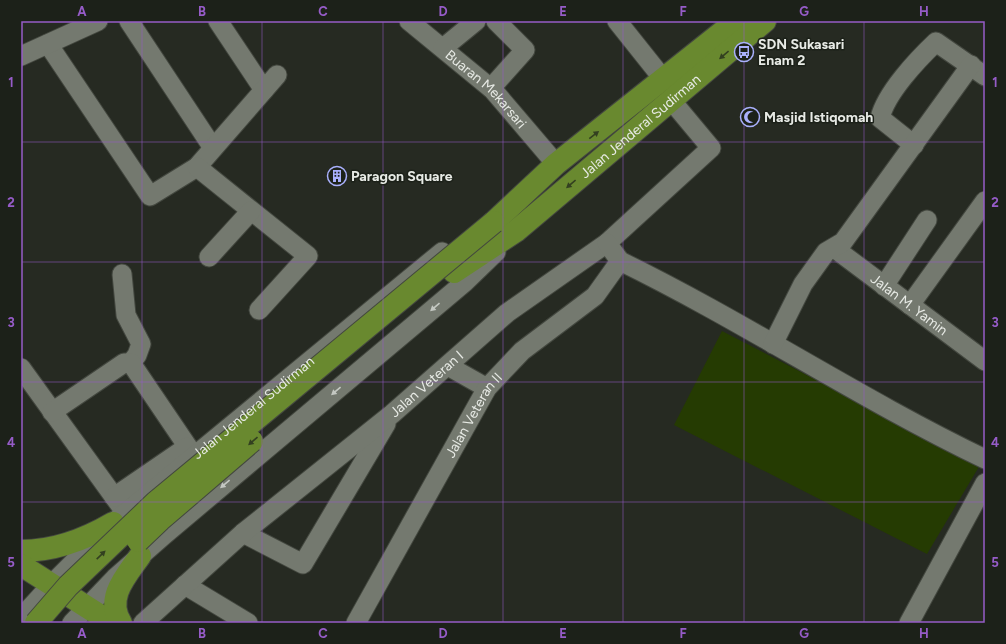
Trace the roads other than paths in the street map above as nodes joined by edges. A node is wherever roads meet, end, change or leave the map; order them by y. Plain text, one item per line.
1 (98, 21) edge
2 (129, 21) edge
3 (218, 21) edge
4 (409, 21) edge
5 (476, 21) edge
6 (496, 21) edge
7 (617, 21) edge
8 (736, 21) edge
9 (765, 21) edge
10 (48, 44) junction
11 (443, 48) junction
12 (21, 56) edge
13 (978, 70) edge
14 (276, 75) dead end
15 (664, 80) junction
16 (491, 88) junction
17 (264, 90) junction
18 (671, 100) junction
19 (914, 145) junction
20 (213, 148) junction
21 (556, 164) junction
22 (197, 167) junction
23 (985, 201) edge
24 (251, 211) junction
25 (497, 218) junction
26 (927, 220) dead end
27 (513, 234) junction
28 (607, 243) junction
29 (834, 248) junction
30 (210, 257) dead end
31 (620, 262) junction
32 (122, 274) dead end
33 (884, 286) junction
34 (910, 305) junction
35 (259, 310) dead end
36 (773, 344) junction
37 (985, 361) edge
38 (131, 363) junction
39 (448, 366) junction
40 (21, 370) edge
41 (488, 388) junction
42 (52, 412) junction
43 (392, 414) junction
44 (191, 451) junction
45 (985, 459) edge
46 (985, 483) edge
47 (114, 497) junction
48 (119, 518) junction
49 (243, 533) junction
50 (146, 550) junction
51 (21, 551) edge
52 (21, 565) edge
53 (21, 582) edge
54 (185, 585) junction
55 (47, 590) junction
56 (21, 618) edge
57 (80, 618) edge
58 (36, 623) edge
59 (54, 623) edge
60 (112, 623) edge
61 (121, 623) edge
62 (143, 623) edge
63 (248, 623) edge
64 (356, 623) edge
65 (909, 623) edge

1 - 10 street
2 - 20 street
3 - 17 street
4 - 11 street, Buaran Mekarsari
5 - 11 street
6 - 16 street
7 - 15 street
8 - 15 main road, Jalan Jenderal Sudirman
9 -> 18 main road, Jalan Jenderal Sudirman
10 - 12 street
10 - 22 street
11 - 16 street, Buaran Mekarsari
13 - 19 street
13 - 19 street
14 - 17 street
21 -> 15 main road, Jalan Jenderal Sudirman
16 - 21 street, Buaran Mekarsari
17 - 20 street
18 -> 27 main road, Jalan Jenderal Sudirman
18 - 28 street, Jalan Veteran I
19 - 29 street
20 - 22 street
21 - 25 main road, Jalan Jenderal Sudirman
22 - 24 street
23 - 34 street
24 - 30 street
24 - 35 street
25 - 44 street, Jalan Jenderal Sudirman
58 -> 25 main road, Jalan Jenderal Sudirman, bridge
26 - 33 street
27 -> 50 street, Jalan Jenderal Sudirman
27 -> 59 main road, Jalan Jenderal Sudirman, bridge
28 - 31 street
28 - 39 street, Jalan Veteran I
29 - 33 street, Jalan M. Yamin
29 - 36 street
31 - 36 street
31 - 41 street, Jalan Veteran II
32 - 38 street
33 - 34 street, Jalan M. Yamin
34 - 37 street, Jalan M. Yamin
36 - 45 street
38 - 42 street
38 - 44 street
39 - 41 street
39 - 43 street, Jalan Veteran I
40 - 42 street
41 - 64 street, Jalan Veteran II
42 - 47 street
43 - 49 street, Jalan Veteran I
43 - 49 street
44 - 47 street
44 - 48 street, Jalan Jenderal Sudirman
46 - 65 street
47 - 48 street
48 - 50 street
48 - 51 main road
48 - 55 street, Jalan Jenderal Sudirman
49 - 54 street, Jalan Veteran I
50 - 57 street, Jalan Jenderal Sudirman
50 - 61 main road
52 - 55 main road
53 - 55 main road
54 - 62 street, Jalan Veteran I
54 - 63 street
55 - 56 street, Jalan Jenderal Sudirman
55 - 57 main road
57 - 60 main road

